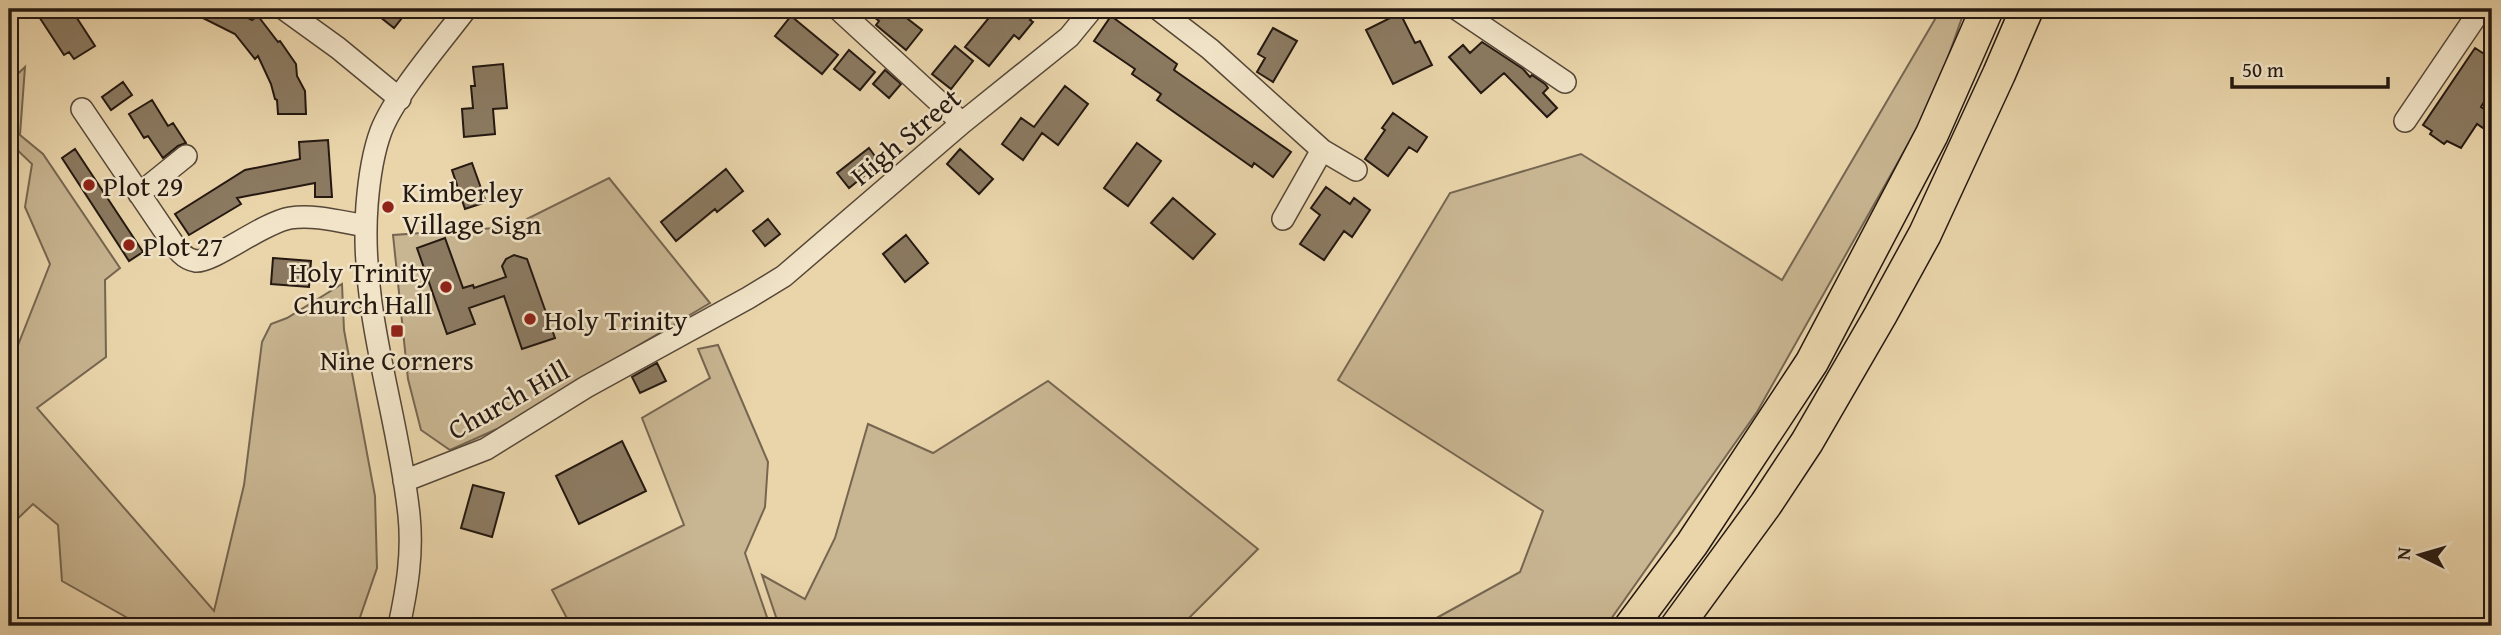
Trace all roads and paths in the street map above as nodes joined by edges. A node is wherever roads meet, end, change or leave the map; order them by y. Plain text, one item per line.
1 (284, 9) edge
2 (466, 9) edge
3 (838, 9) edge
4 (1092, 9) edge
5 (1158, 9) edge
6 (1457, 9) edge
7 (1987, 9) edge
8 (2027, 9) edge
9 (2481, 9) edge
10 (1565, 82) dead end
11 (400, 99) junction
12 (82, 109) dead end
13 (2405, 121) dead end
14 (962, 123) junction
15 (1322, 150) junction
16 (186, 156) dead end
17 (1356, 170) dead end
18 (139, 194) junction
19 (1283, 219) dead end
20 (366, 226) junction
21 (748, 298) joint
22 (404, 481) junction
23 (399, 626) edge
24 (1631, 626) edge
25 (1677, 626) edge

1 - 11 street
2 - 11 street
3 - 14 street
4 - 14 street, High Street
5 - 15 street
6 - 10 street
7 - 24 highway
8 - 25 highway
9 - 13 street
11 - 20 street
12 - 18 street
14 - 21 street, High Street
15 - 17 street
15 - 19 street
16 - 18 street
18 - 20 street
20 - 22 street
21 - 22 street, Church Hill
22 - 23 street

